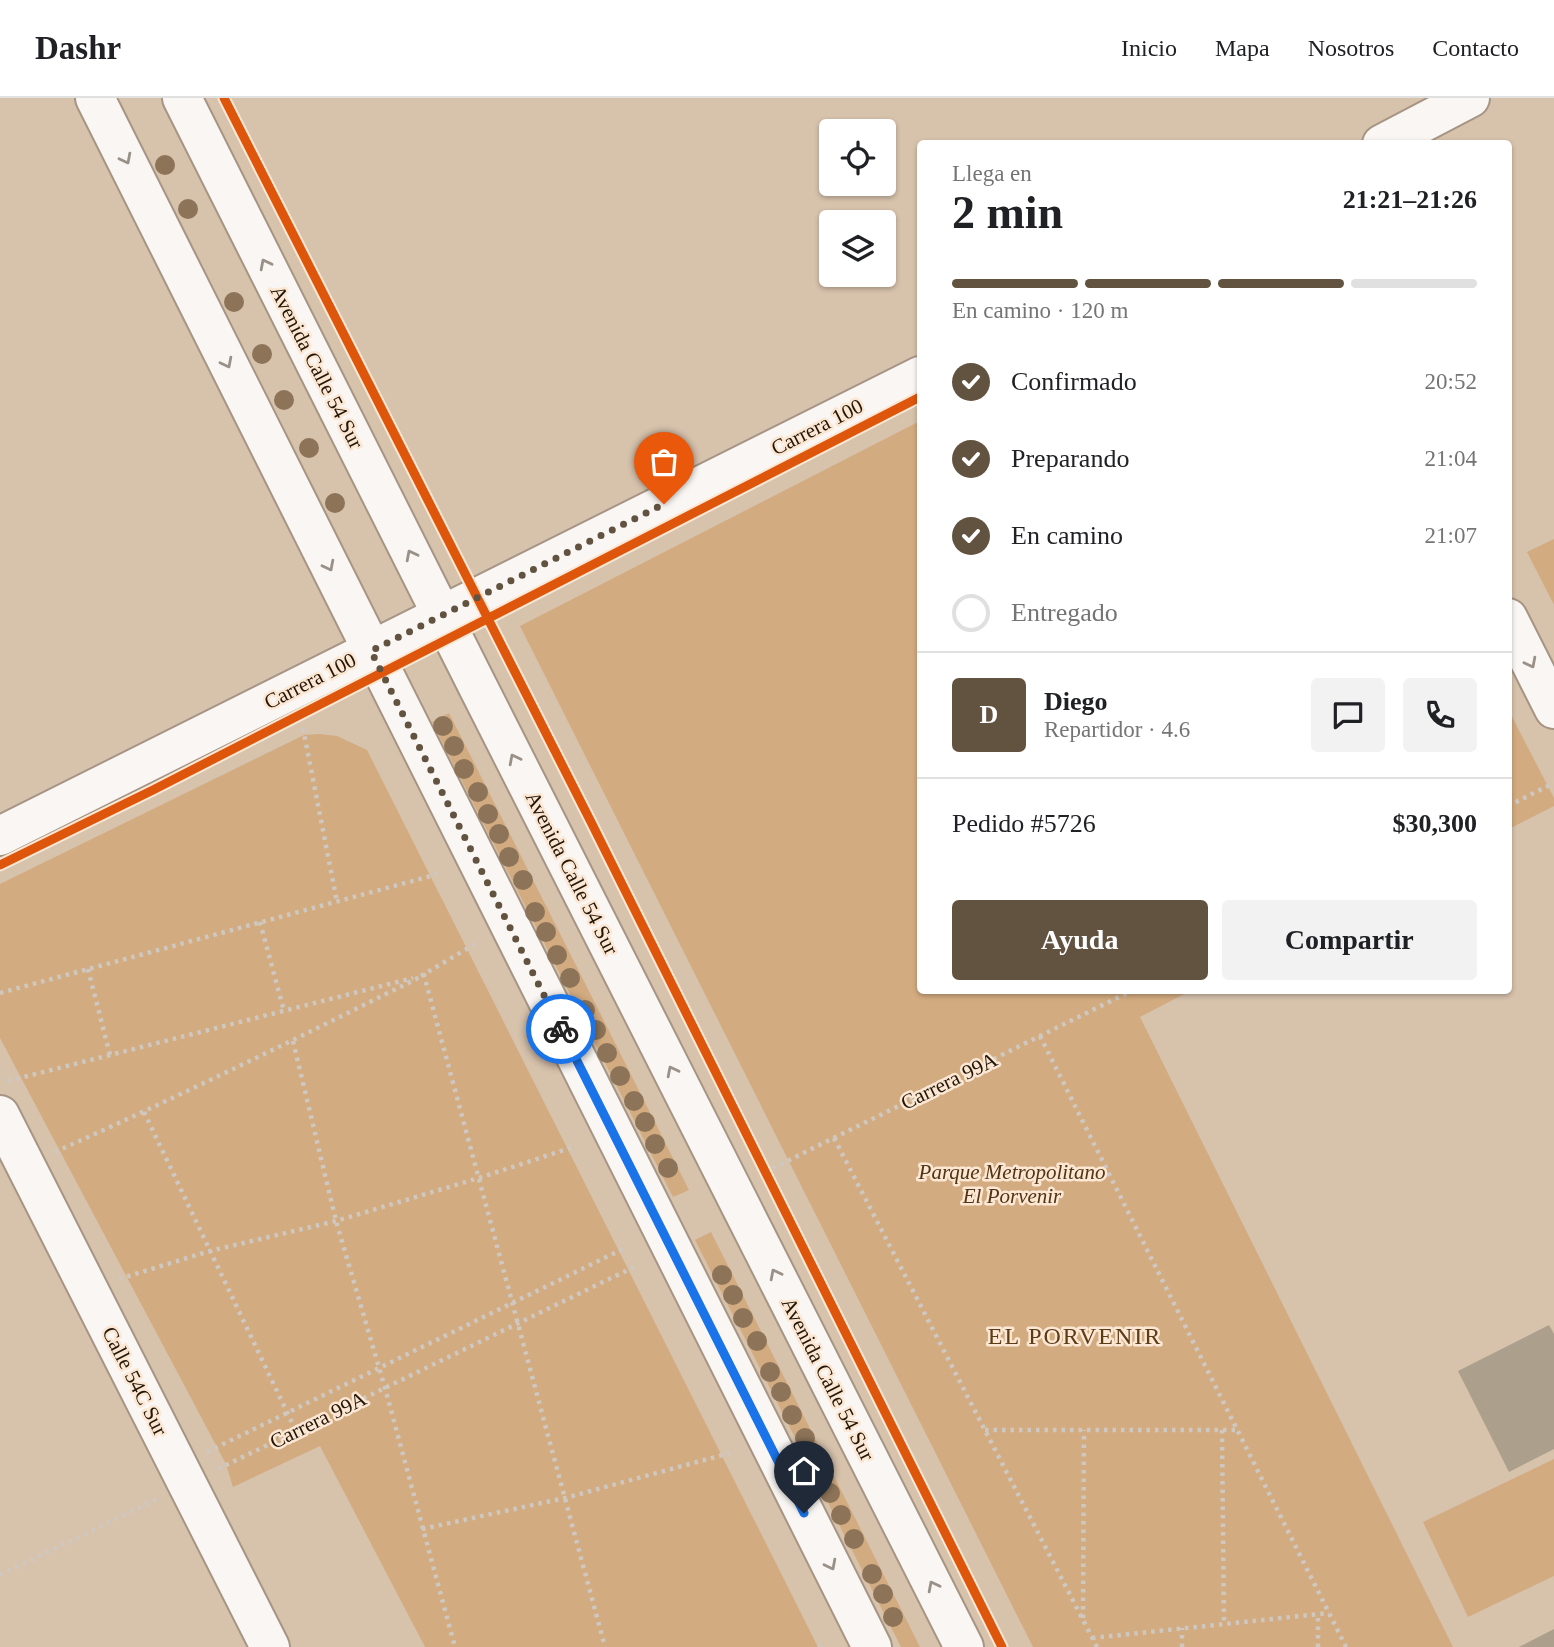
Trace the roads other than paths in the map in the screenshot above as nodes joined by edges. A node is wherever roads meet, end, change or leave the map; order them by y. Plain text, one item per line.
1 (95, 98) edge
2 (182, 98) edge
3 (1470, 98) edge
4 (1390, 140) edge
5 (917, 378) edge
6 (442, 615) junction
7 (1512, 626) edge
8 (371, 651) junction
9 (1554, 709) edge
10 (0, 836) edge
11 (0, 1115) edge
12 (270, 1647) edge
13 (872, 1647) edge
14 (964, 1647) edge

1 -> 8 street
6 -> 2 street, Avenida Calle 54 Sur
3 - 4 street
5 - 6 street, Carrera 100
6 - 8 street, Carrera 100
14 -> 6 street, Avenida Calle 54 Sur
7 -> 9 street
8 - 10 street, Carrera 100
8 -> 13 street
11 - 12 street, Calle 54C Sur

